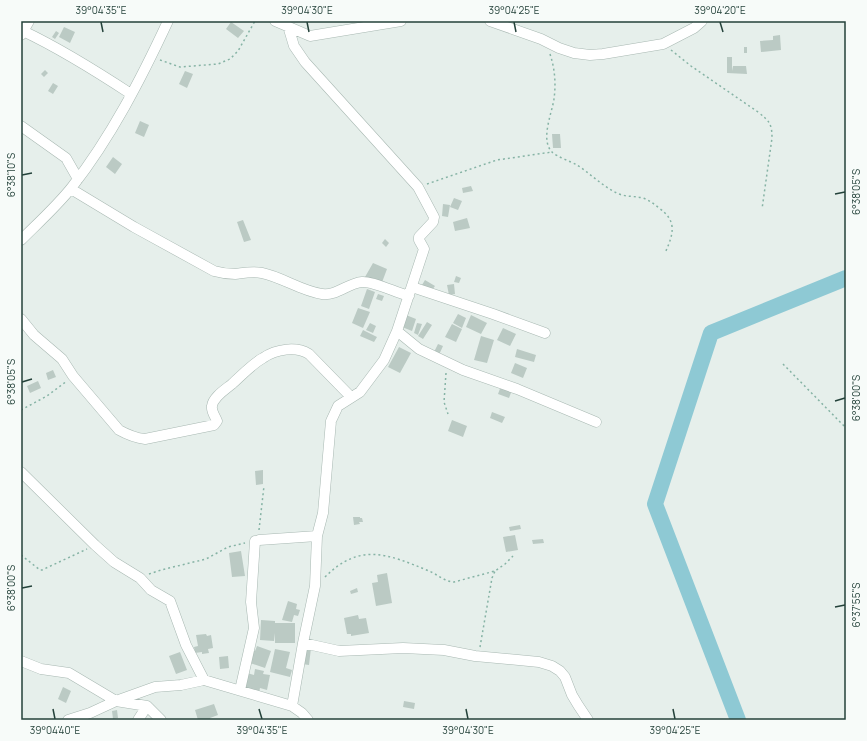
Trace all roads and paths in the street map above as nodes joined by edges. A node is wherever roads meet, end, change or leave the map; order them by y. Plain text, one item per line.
1 (168, 21) edge
2 (255, 21) edge
3 (274, 21) edge
4 (401, 21) edge
5 (490, 21) edge
6 (702, 21) edge
7 (288, 26) junction
8 (25, 27) edge
9 (541, 39) junction
10 (663, 44) junction
11 (151, 56) junction
12 (131, 94) junction
13 (21, 126) edge
14 (552, 152) junction
15 (78, 179) junction
16 (418, 187) junction
17 (71, 189) junction
18 (762, 209) dead end
19 (21, 240) edge
20 (665, 253) dead end
21 (411, 291) junction
22 (21, 319) edge
23 (397, 331) junction
24 (545, 333) dead end
25 (447, 362) junction
26 (783, 364) dead end
27 (73, 376) junction
28 (351, 397) junction
29 (21, 410) edge
30 (448, 414) dead end
31 (596, 422) dead end
32 (846, 428) edge
33 (21, 472) edge
34 (264, 486) dead end
35 (317, 536) junction
36 (257, 540) junction
37 (95, 545) junction
38 (21, 555) edge
39 (513, 556) dead end
40 (495, 571) junction
41 (140, 578) junction
42 (315, 586) junction
43 (303, 643) junction
44 (475, 656) junction
45 (21, 661) edge
46 (204, 680) junction
47 (240, 690) junction
48 (116, 701) junction
49 (147, 706) junction
50 (292, 706) junction
51 (68, 720) edge
52 (138, 720) edge
53 (161, 720) edge
54 (308, 720) edge
55 (588, 720) edge

1 - 11 street
2 - 11 path
3 - 7 street
4 - 7 street
5 - 9 street
6 - 10 street
7 - 16 street
8 - 12 street
9 - 10 street
9 - 14 path
10 - 18 path
11 - 12 street
12 - 15 street
13 - 15 street
14 - 16 path
14 - 20 path
15 - 17 street
16 - 21 street
17 - 19 street
17 - 21 street
21 - 23 street
21 - 24 street
22 - 27 street
23 - 25 street
23 - 28 street
25 - 30 path
25 - 31 street
26 - 32 path
27 - 28 street
27 - 29 path
28 - 35 street
33 - 37 street
34 - 36 path
35 - 36 street
35 - 42 street
36 - 41 path
36 - 47 street
37 - 38 path
37 - 41 street
39 - 40 path
40 - 42 path
40 - 44 path
41 - 46 street
42 - 43 street
43 - 44 street
43 - 50 street
44 - 55 street
45 - 48 street
46 - 47 street
46 - 48 street
47 - 50 street
48 - 49 street
48 - 51 street
49 - 52 street
49 - 53 street
50 - 54 street

